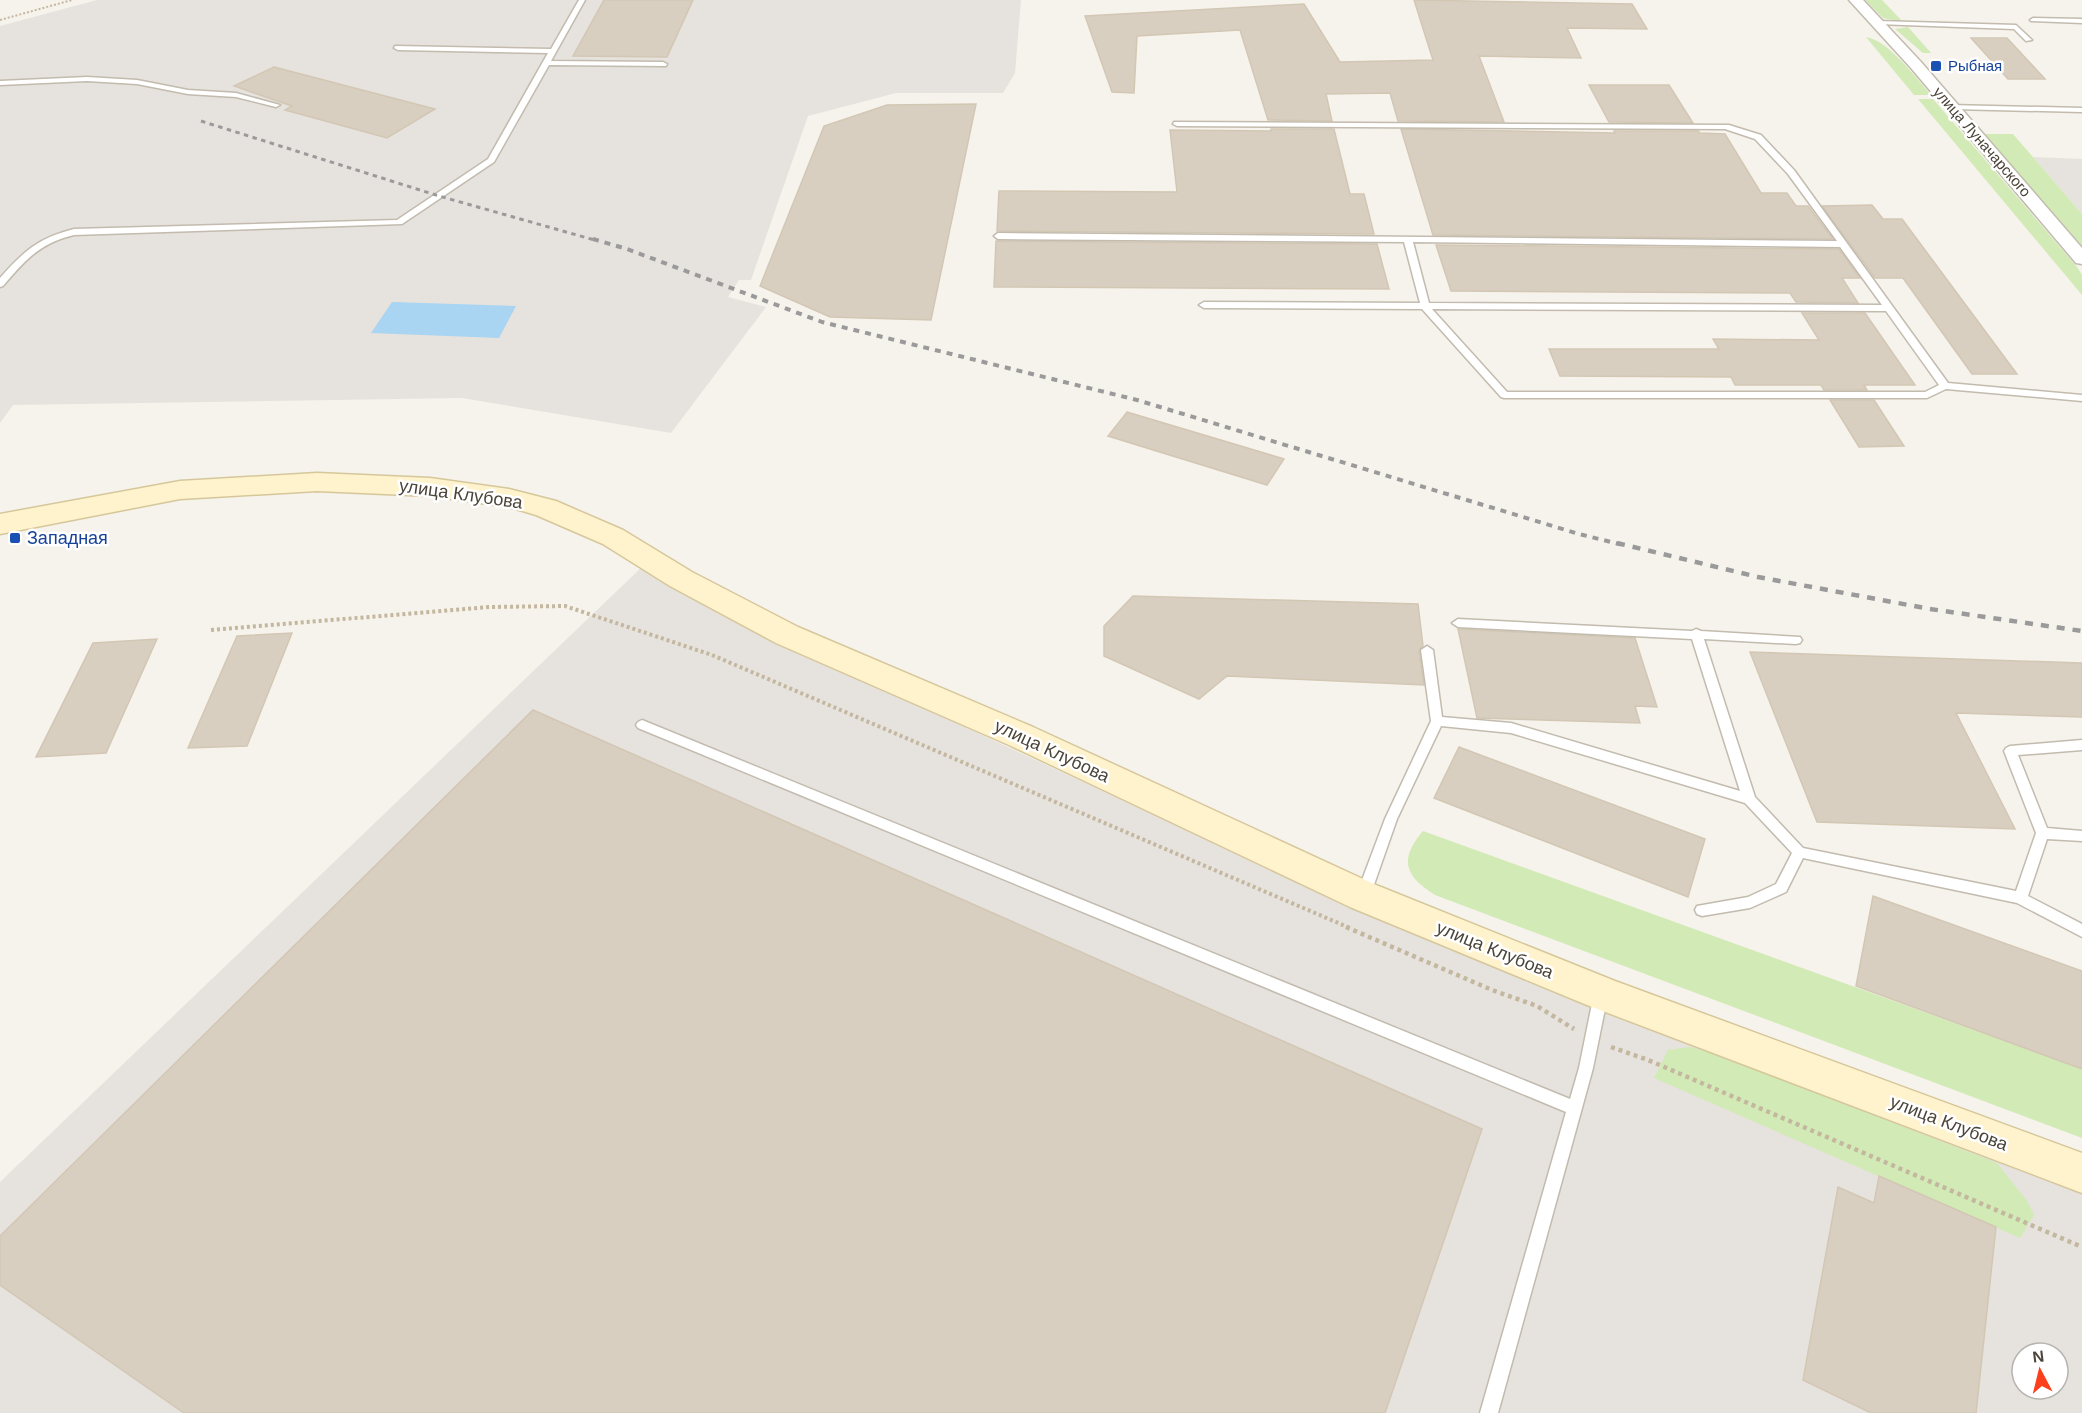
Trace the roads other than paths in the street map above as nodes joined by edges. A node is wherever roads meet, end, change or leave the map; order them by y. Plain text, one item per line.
1 (582, 0) edge
2 (1856, 0) edge
3 (2033, 20) dead end
4 (2082, 21) edge
5 (1878, 23) junction
6 (2028, 40) dead end
7 (398, 48) dead end
8 (554, 51) junction
9 (548, 63) junction
10 (663, 64) dead end
11 (0, 83) edge
12 (276, 105) dead end
13 (1952, 107) junction
14 (2082, 110) edge
15 (1177, 124) dead end
16 (998, 236) dead end
17 (1408, 240) junction
18 (1842, 244) junction
19 (2082, 259) edge
20 (0, 284) edge
21 (1204, 305) dead end
22 (1425, 306) junction
23 (1888, 308) junction
24 (1945, 386) junction
25 (2082, 398) edge
26 (0, 524) edge
27 (1458, 623) dead end
28 (1696, 633) junction
29 (1796, 640) dead end
30 (1427, 651) dead end
31 (1437, 721) junction
32 (642, 725) dead end
33 (2082, 745) edge
34 (1749, 799) junction
35 (2042, 833) junction
36 (2082, 836) edge
37 (1799, 852) junction
38 (1363, 896) junction
39 (2020, 898) junction
40 (1702, 910) dead end
41 (2082, 931) edge
42 (1601, 993) junction
43 (1574, 1108) junction
44 (2082, 1173) edge
45 (1489, 1413) edge

1 - 8 lane
2 - 5 street, улица Луначарского
3 - 4 lane
5 - 6 lane
5 - 13 street, улица Луначарского
7 - 8 lane
8 - 9 lane
9 - 10 lane
9 - 20 lane
11 - 12 lane
13 - 14 lane
13 - 19 street, улица Луначарского
15 - 18 lane
16 - 17 lane
17 - 18 lane
17 - 22 lane
18 - 23 lane
21 - 22 lane
22 - 23 lane
22 - 24 lane
23 - 24 lane
24 - 25 lane
26 - 38 main road, улица Клубова
27 - 28 lane
28 - 29 lane
28 - 34 lane
30 - 31 lane
31 - 34 lane
31 - 38 lane
32 - 43 lane
33 - 35 lane
34 - 37 lane
35 - 36 lane
35 - 39 lane
37 - 39 lane
37 - 40 lane
38 - 42 main road, улица Клубова
39 - 41 lane
42 - 43 lane
42 - 44 main road, улица Клубова
43 - 45 lane

